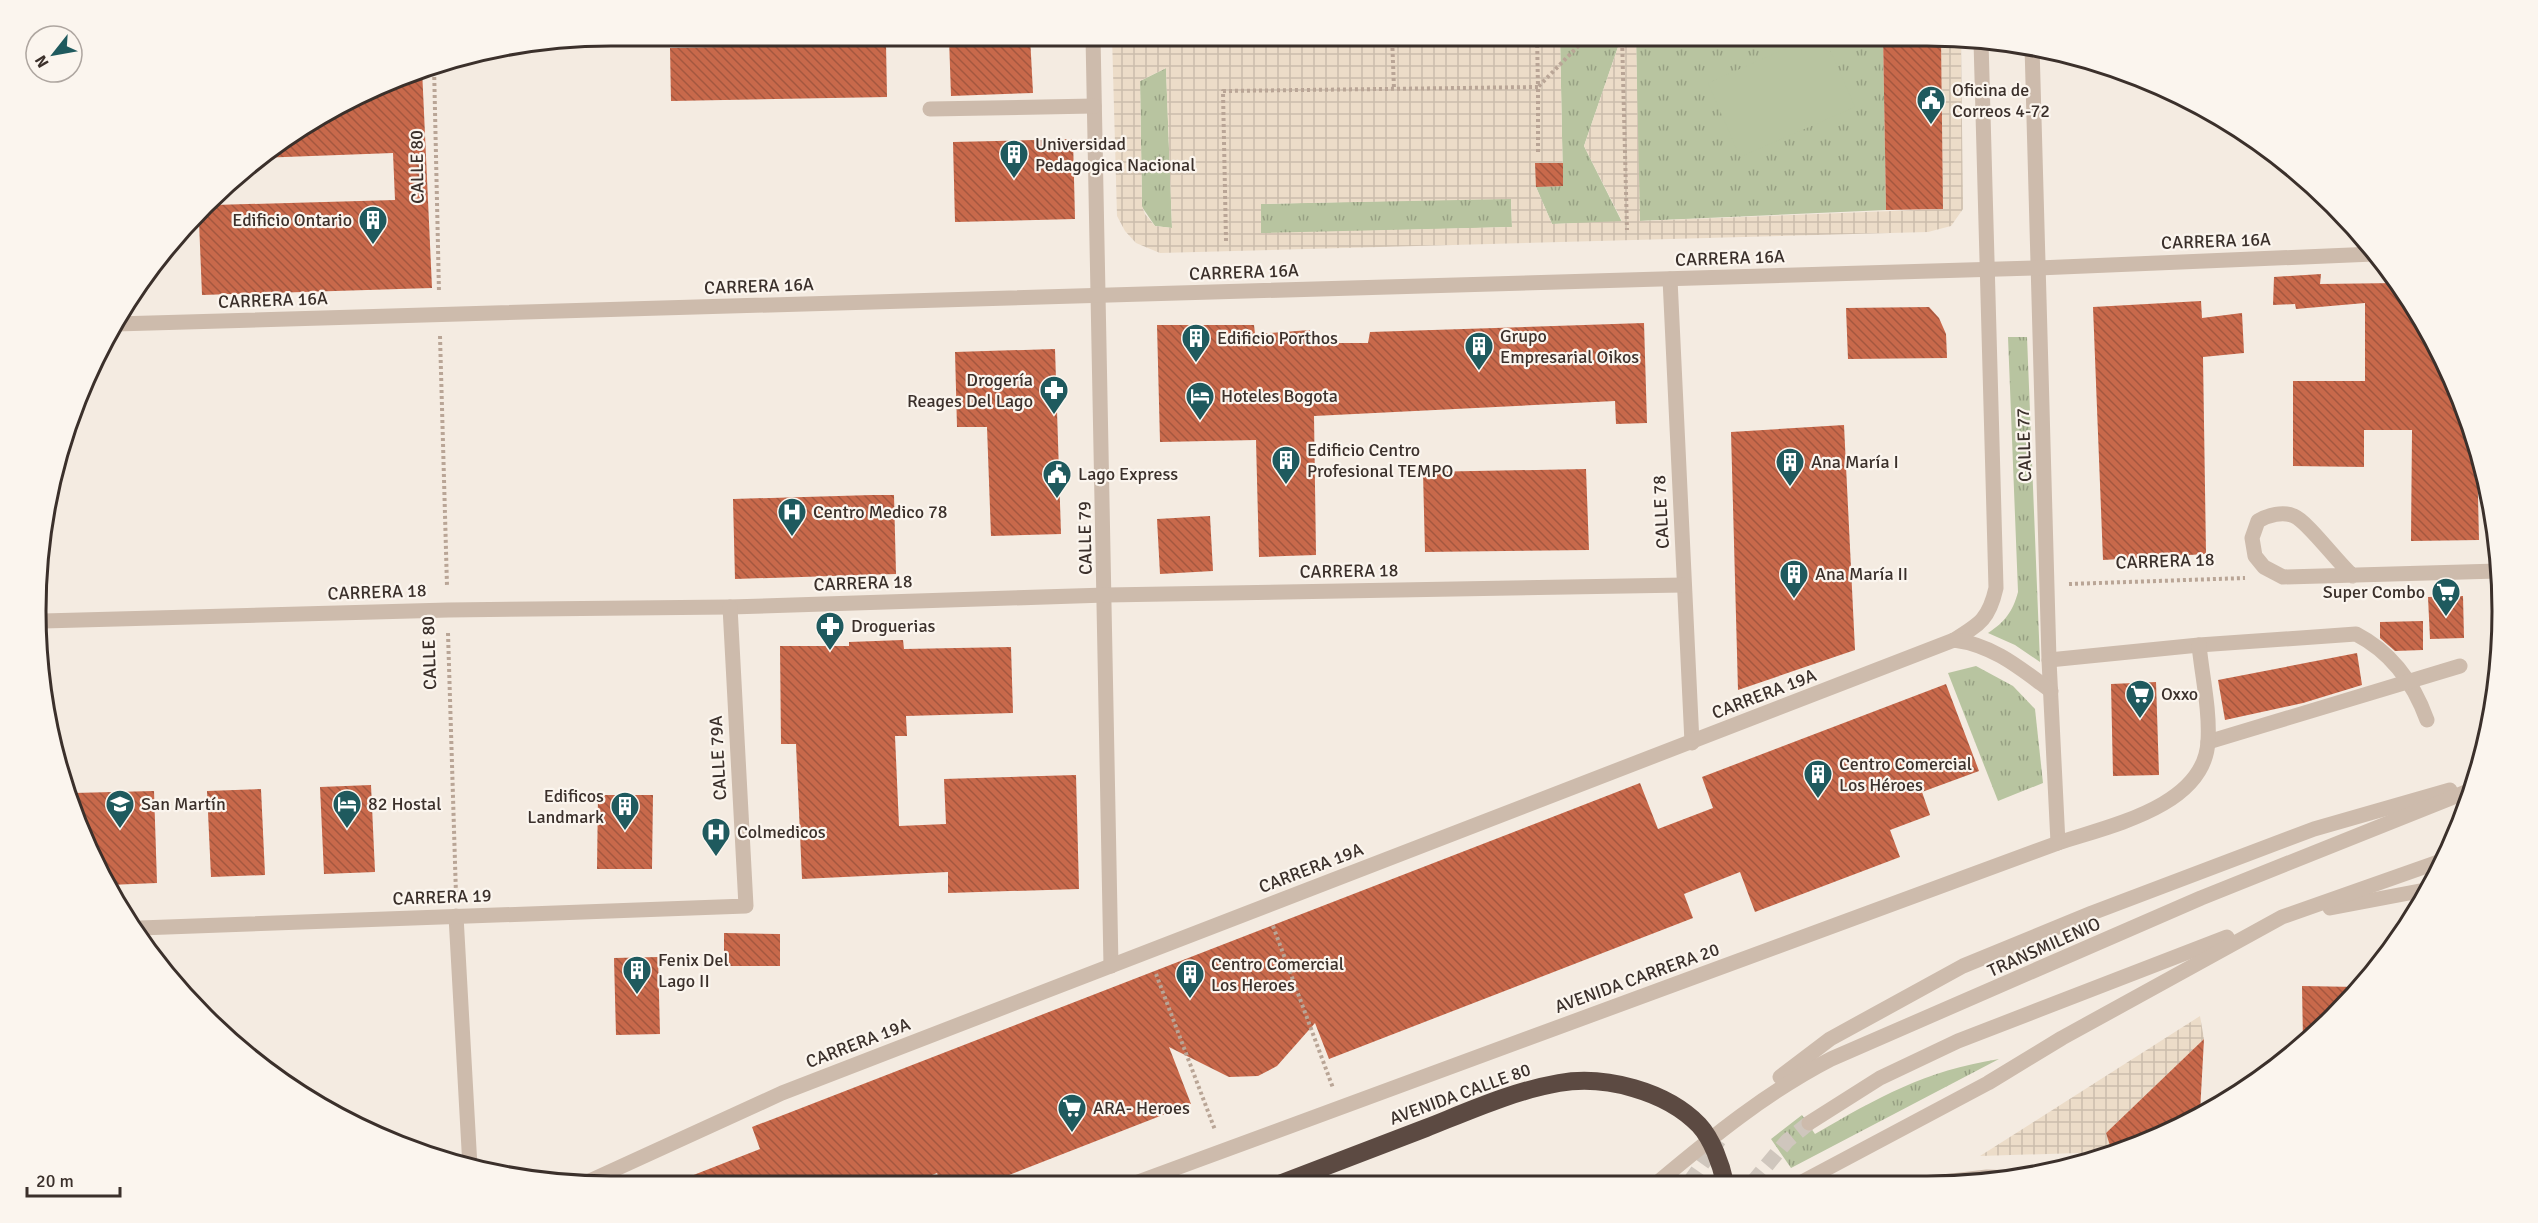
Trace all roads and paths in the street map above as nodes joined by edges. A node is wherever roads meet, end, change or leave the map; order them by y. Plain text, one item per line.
1 (1093, 46) edge
2 (1392, 46) edge
3 (1537, 46) edge
4 (1578, 46) edge
5 (1622, 46) edge
6 (1981, 49) edge
7 (2032, 56) edge
8 (434, 75) edge
9 (1538, 87) junction
10 (1394, 88) junction
11 (1094, 106) junction
12 (930, 109) dead end
13 (1538, 152) dead end
14 (1627, 230) dead end
15 (1226, 241) dead end
16 (2364, 254) edge
17 (2038, 268) junction
18 (1988, 270) junction
19 (1670, 279) junction
20 (1099, 296) junction
21 (440, 315) junction
22 (125, 324) edge
23 (2490, 571) edge
24 (2353, 576) junction
25 (2283, 577) junction
26 (1684, 585) junction
27 (2048, 585) junction
28 (1106, 595) junction
29 (730, 607) junction
30 (448, 610) junction
31 (46, 621) edge
32 (1954, 640) junction
33 (2199, 645) junction
34 (2049, 660) junction
35 (2460, 666) dead end
36 (2410, 681) junction
37 (2051, 691) junction
38 (2427, 720) dead end
39 (2208, 742) junction
40 (1692, 743) junction
41 (2464, 786) edge
42 (2462, 794) edge
43 (2058, 843) junction
44 (2431, 864) edge
45 (2417, 891) edge
46 (746, 906) joint
47 (1266, 906) junction
48 (456, 916) junction
49 (2282, 917) junction
50 (144, 928) edge
51 (1148, 952) junction
52 (1111, 966) junction
53 (1780, 1077) dead end
54 (1340, 1108) junction
55 (1809, 1123) tunnel mouth
56 (1708, 1139) junction
57 (1223, 1153) junction
58 (470, 1158) edge
59 (601, 1176) edge
60 (1156, 1176) edge
61 (1300, 1176) edge
62 (1665, 1176) edge
63 (1722, 1176) edge
64 (1813, 1176) edge

1 - 11 street, CALLE 79
2 - 10 path
3 - 9 path
4 - 9 path
5 - 14 path
6 - 18 street, CALLE 77
7 - 17 street, CALLE 77
8 - 21 path, CALLE 80
9 - 10 path
9 - 13 path
10 - 15 path
11 - 12 street
11 - 20 street, CALLE 79
16 - 17 street, CARRERA 16A
17 - 18 street, CARRERA 16A
17 - 27 street, CALLE 77
18 - 19 street, CARRERA 16A
18 - 32 street, CALLE 77
19 - 20 street, CARRERA 16A
19 - 26 street, CALLE 78
20 - 21 street, CARRERA 16A
20 - 28 street, CALLE 79
21 - 22 street, CARRERA 16A
21 - 30 path, CALLE 80
23 - 24 street
24 - 25 street
24 - 25 street
25 - 27 path, CARRERA 18
26 - 28 street, CARRERA 18
26 - 40 street, CALLE 78
27 - 34 street, CALLE 77
28 - 29 street, CARRERA 18
28 - 52 street, CALLE 79
29 - 30 street, CARRERA 18
29 - 46 street, CALLE 79A
30 - 31 street, CARRERA 18
30 - 48 path, CALLE 80
32 - 37 street
32 - 40 street, CARRERA 19A
33 - 34 street
33 - 36 street
33 - 39 street
34 - 37 street, CALLE 77
35 - 36 street
36 - 38 street
36 - 39 street
37 - 43 street, CALLE 77
39 - 43 street, AVENIDA CARRERA 20
40 - 47 street, CARRERA 19A
41 - 53 street, TRANSMILENIO
42 - 56 street, TRANSMILENIO
43 - 54 street, AVENIDA CARRERA 20
44 - 49 street
45 - 49 street
46 - 48 street, CARRERA 19
47 - 51 street, CARRERA 19A
47 - 54 path
48 - 50 street, CARRERA 19
48 - 58 street
49 - 55 street
49 - 64 street
51 - 52 street, CARRERA 19A
51 - 57 path
52 - 59 street, CARRERA 19A
54 - 57 street, AVENIDA CARRERA 20
56 - 61 highway, AVENIDA CALLE 80
56 - 62 street, TRANSMILENIO
56 - 63 highway, AVENIDA CALLE 80
57 - 60 street, AVENIDA CARRERA 20

